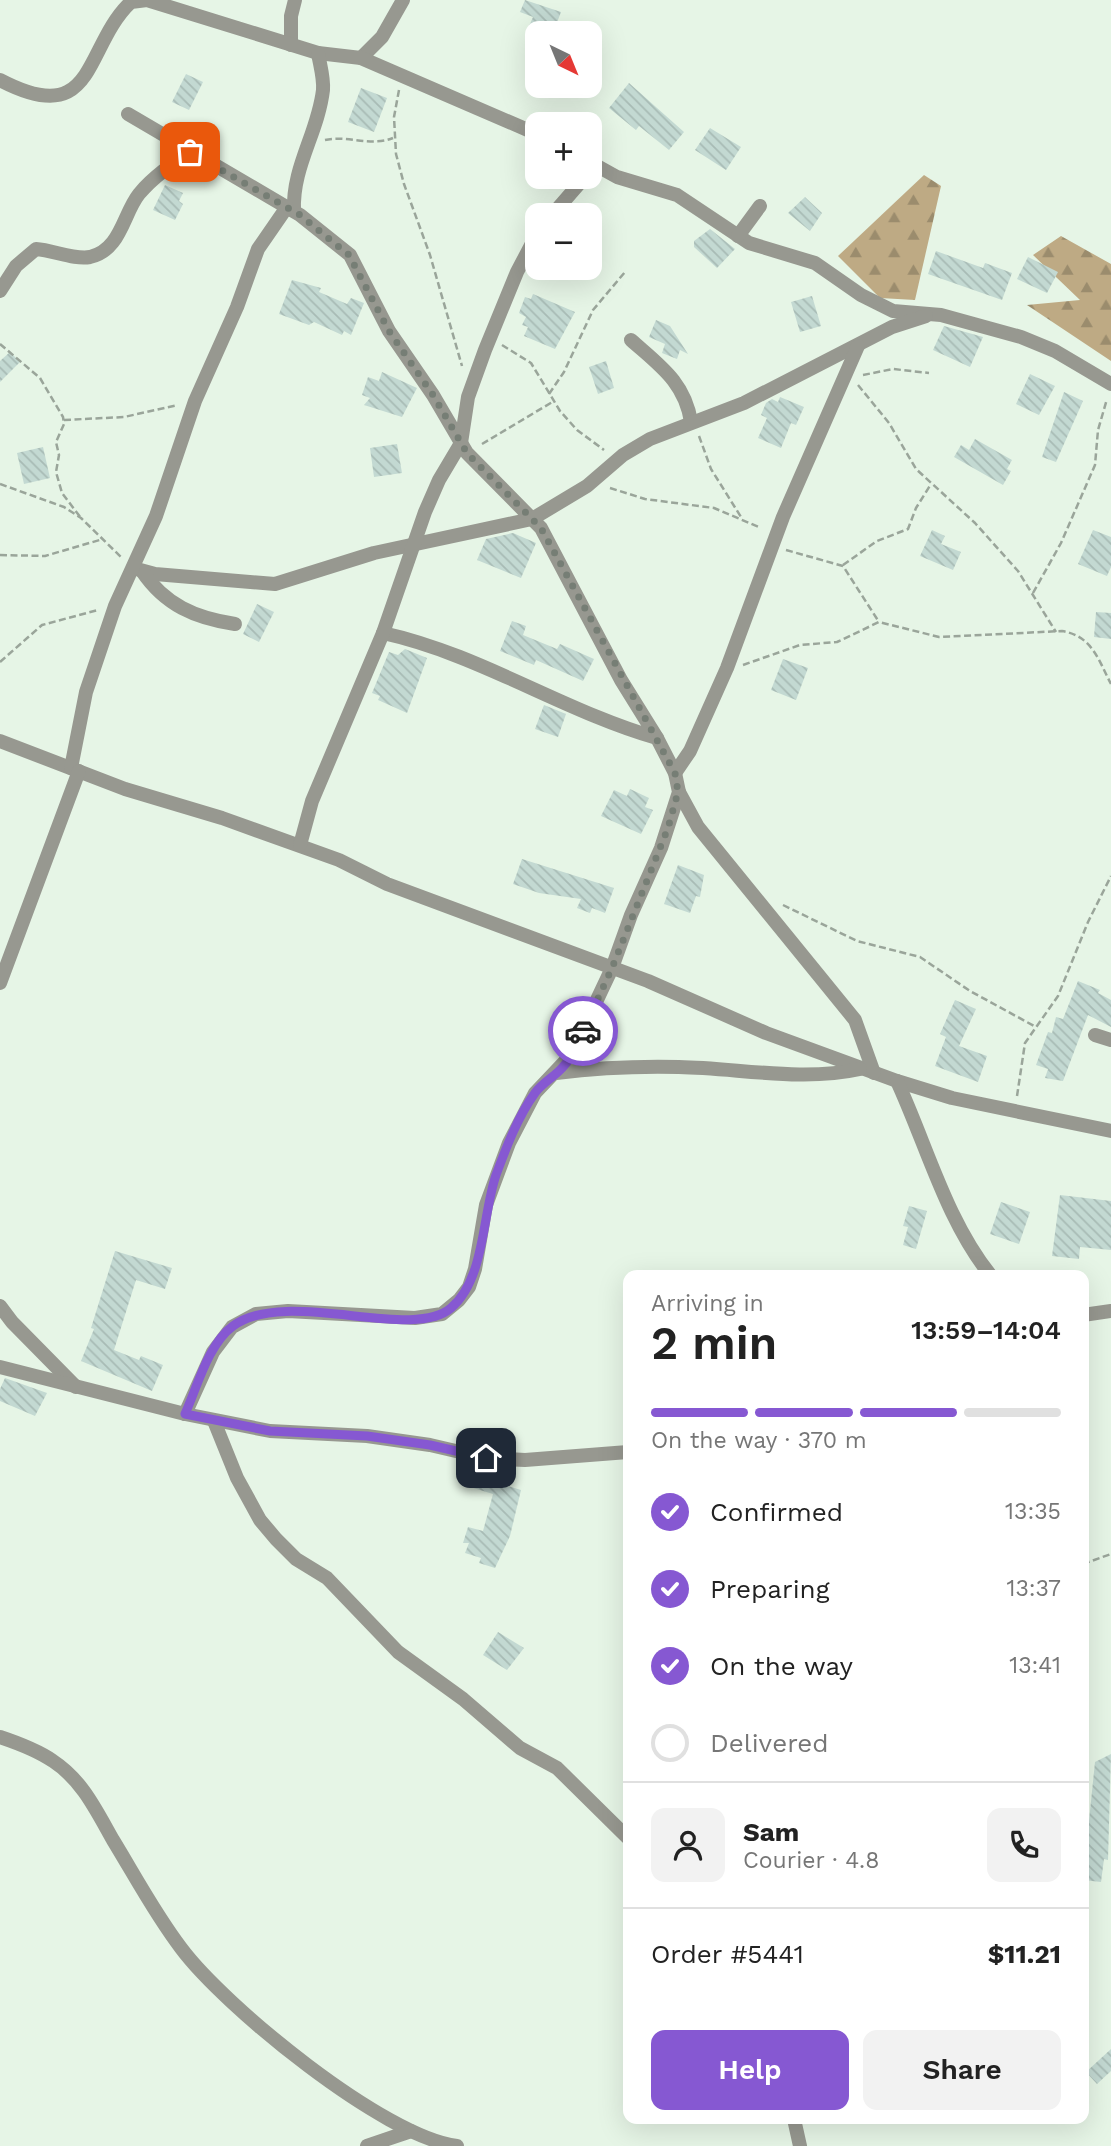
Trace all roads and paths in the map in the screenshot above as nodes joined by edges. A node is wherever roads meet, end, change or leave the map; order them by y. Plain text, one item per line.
1 (295, 0) edge
2 (403, 0) edge
3 (292, 45) junction
4 (318, 53) junction
5 (361, 58) junction
6 (402, 73) junction
7 (0, 80) edge
8 (128, 114) dead end
9 (525, 129) edge
10 (393, 138) junction
11 (307, 142) junction
12 (190, 152) junction
13 (602, 171) edge
14 (575, 189) edge
15 (562, 203) edge
16 (760, 206) dead end
17 (290, 209) junction
18 (738, 236) junction
19 (525, 257) edge
20 (625, 272) dead end
21 (0, 291) edge
22 (926, 316) junction
23 (490, 339) junction
24 (631, 340) dead end
25 (0, 344) edge
26 (858, 345) junction
27 (463, 372) dead end
28 (929, 373) dead end
29 (1111, 384) edge
30 (1111, 391) edge
31 (549, 394) junction
32 (195, 401) junction
33 (554, 401) junction
34 (63, 420) junction
35 (693, 421) junction
36 (464, 448) junction
37 (620, 458) junction
38 (596, 478) junction
39 (0, 484) edge
40 (932, 484) junction
41 (81, 518) junction
42 (532, 519) junction
43 (743, 519) junction
44 (103, 539) junction
45 (776, 539) junction
46 (416, 545) junction
47 (0, 555) edge
48 (843, 566) junction
49 (138, 569) junction
50 (1033, 593) junction
51 (115, 606) junction
52 (879, 622) junction
53 (235, 624) dead end
54 (1056, 632) junction
55 (383, 633) junction
56 (0, 662) edge
57 (726, 668) junction
58 (1111, 684) edge
59 (657, 738) junction
60 (0, 741) edge
61 (75, 769) junction
62 (675, 773) junction
63 (678, 792) junction
64 (300, 845) junction
65 (1111, 876) edge
66 (766, 907) junction
67 (612, 968) junction
68 (0, 984) edge
69 (1036, 1027) junction
70 (1095, 1035) dead end
71 (1111, 1040) edge
72 (868, 1071) junction
73 (556, 1073) junction
74 (897, 1081) junction
75 (1015, 1110) junction
76 (1111, 1131) edge
77 (986, 1270) edge
78 (0, 1306) edge
79 (1111, 1311) edge
80 (1089, 1314) edge
81 (0, 1367) edge
82 (78, 1388) junction
83 (185, 1414) junction
84 (214, 1421) junction
85 (623, 1452) edge
86 (1111, 1554) edge
87 (1089, 1562) edge
88 (0, 1737) edge
89 (623, 1833) edge
90 (795, 2124) edge
91 (411, 2130) junction
92 (367, 2146) edge
93 (457, 2146) edge
94 (800, 2146) edge

1 - 3 street
2 - 5 street
3 - 4 street
3 - 7 street
4 - 5 street
4 - 11 street
5 - 6 street
6 - 9 street
6 - 10 path
8 - 12 street
10 - 11 path
10 - 27 path
11 - 17 street
12 - 17 street
12 - 21 street
13 - 18 street
14 - 15 street
16 - 18 street
17 - 32 street
17 - 36 street
18 - 22 street
19 - 23 street
20 - 31 path
22 - 26 street
22 - 29 street
23 - 31 path
23 - 36 street
24 - 35 street
25 - 34 path
26 - 35 street
26 - 45 street
28 - 40 path
30 - 50 path
31 - 33 path
32 - 34 path
32 - 49 street
33 - 36 path
33 - 37 path
34 - 41 path
35 - 37 street
35 - 43 path
36 - 42 street
36 - 46 street
37 - 38 street
38 - 42 street
38 - 43 path
39 - 41 path
40 - 48 path
40 - 50 path
41 - 44 path
42 - 46 street
42 - 59 street
43 - 45 path
44 - 47 path
44 - 49 path
45 - 48 path
45 - 57 street
46 - 49 street
46 - 55 street
48 - 52 path
49 - 51 street
49 - 53 street
50 - 54 path
51 - 56 path
51 - 61 street
52 - 54 path
52 - 57 path
54 - 58 path
55 - 59 street
55 - 64 street
57 - 62 street
59 - 62 street
60 - 61 street
61 - 64 street
61 - 68 street
62 - 63 street
63 - 66 street
63 - 67 street
64 - 67 street
65 - 69 path
66 - 69 path
66 - 72 street
67 - 72 street
67 - 73 street
69 - 75 path
70 - 71 street
72 - 73 street
72 - 74 street
73 - 83 street
74 - 75 street
74 - 77 street
75 - 76 street
78 - 82 street
79 - 80 street
81 - 82 street
82 - 83 street
83 - 84 street
84 - 85 street
84 - 89 street
86 - 87 path
88 - 91 street
90 - 94 street
91 - 92 street
91 - 93 street

